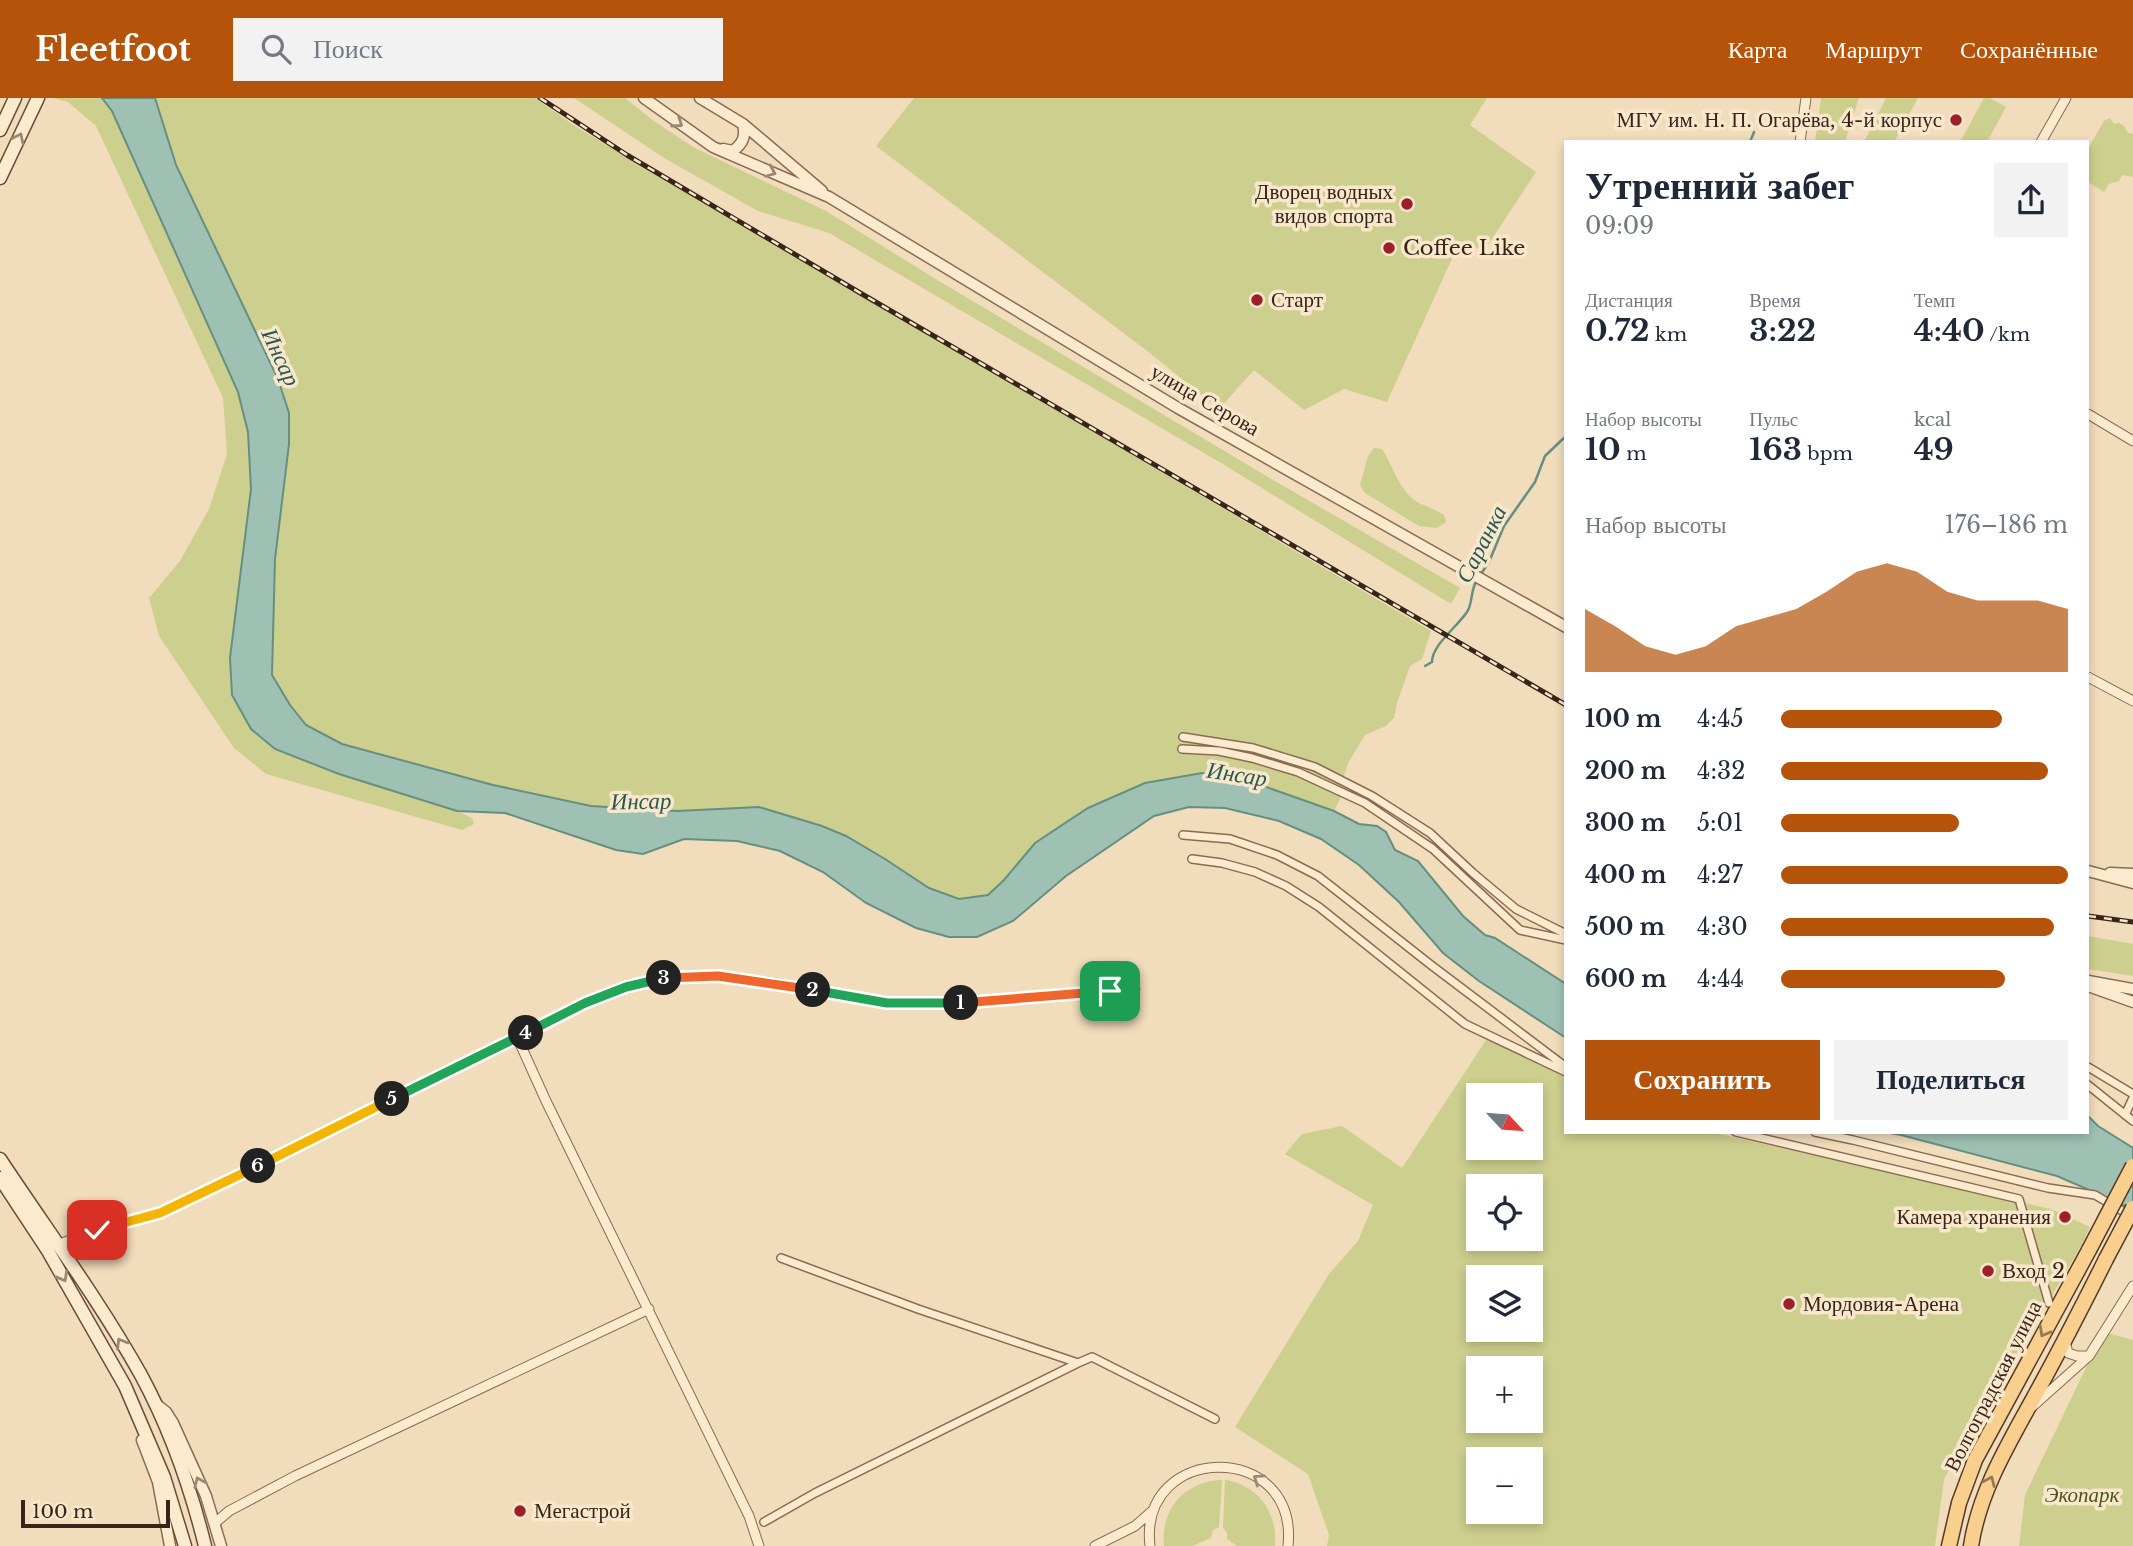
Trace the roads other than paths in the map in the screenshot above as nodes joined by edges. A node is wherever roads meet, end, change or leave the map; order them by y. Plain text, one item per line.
1 (15, 98) edge
2 (38, 98) edge
3 (644, 98) edge
4 (700, 98) edge
5 (1806, 98) edge
6 (2066, 98) edge
7 (743, 124) junction
8 (0, 130) edge
9 (1800, 140) edge
10 (2042, 140) edge
11 (713, 147) junction
12 (0, 178) edge
13 (829, 197) junction
14 (2089, 415) edge
15 (2133, 441) edge
16 (1564, 626) edge
17 (2089, 678) edge
18 (2133, 701) edge
19 (1183, 737) dead end
20 (1182, 749) dead end
21 (1183, 835) dead end
22 (1192, 859) dead end
23 (2091, 871) edge
24 (2133, 874) edge
25 (2133, 883) edge
26 (1564, 933) edge
27 (1564, 940) edge
28 (2089, 981) edge
29 (2089, 986) edge
30 (1135, 989) dead end
31 (2133, 989) edge
32 (2133, 1002) edge
33 (517, 1037) junction
34 (1564, 1068) edge
35 (2089, 1068) edge
36 (1564, 1069) edge
37 (2089, 1086) edge
38 (2133, 1096) edge
39 (2125, 1115) junction
40 (2133, 1121) edge
41 (1744, 1134) edge
42 (1824, 1134) edge
43 (0, 1159) edge
44 (2133, 1166) edge
45 (0, 1178) edge
46 (2133, 1208) edge
47 (2133, 1217) edge
48 (57, 1245) junction
49 (781, 1258) dead end
50 (2133, 1286) edge
51 (2049, 1303) dead end
52 (649, 1308) junction
53 (2064, 1341) junction
54 (2089, 1356) junction
55 (1078, 1363) junction
56 (154, 1403) junction
57 (138, 1413) junction
58 (2025, 1414) junction
59 (1215, 1419) dead end
60 (1156, 1507) junction
61 (764, 1522) dead end
62 (215, 1523) junction
63 (170, 1546) edge
64 (185, 1546) edge
65 (205, 1546) edge
66 (221, 1546) edge
67 (759, 1546) edge
68 (1095, 1546) edge
69 (1150, 1546) edge
70 (1288, 1546) edge
71 (1949, 1546) edge
72 (1971, 1546) edge

1 - 8 main road
12 -> 2 main road
3 -> 11 street, улица Серова
4 - 7 street, улица Серова
5 - 9 street
6 - 10 street
7 - 11 street
7 - 13 street, улица Серова
11 -> 13 street, улица Серова
13 - 16 street, улица Серова
14 - 15 street
17 - 18 street
19 - 26 street
20 - 27 street
21 - 34 street
22 - 36 street
23 - 24 street
23 - 25 street
28 - 31 street
29 - 32 street
30 - 33 street
33 - 48 street
33 - 52 street
35 - 38 street
37 - 39 street
38 - 39 street
39 - 40 street
41 - 51 street
42 - 47 street
43 - 48 main road
44 -> 71 main road, Волгоградская улица, bridge
45 -> 57 main road
46 - 53 main road, Волгоградская улица, bridge
56 -> 48 main road
49 - 55 street
50 - 54 street
52 - 62 street
52 - 67 street
53 - 54 street
53 - 58 main road, Волгоградская улица
54 - 58 street
55 - 59 street
55 - 61 street
62 -> 56 street
56 - 65 main road
57 - 63 street
57 - 64 main road
72 -> 58 main road, Волгоградская улица
60 - 68 street
60 - 69 street
70 -> 60 street
62 - 66 street

